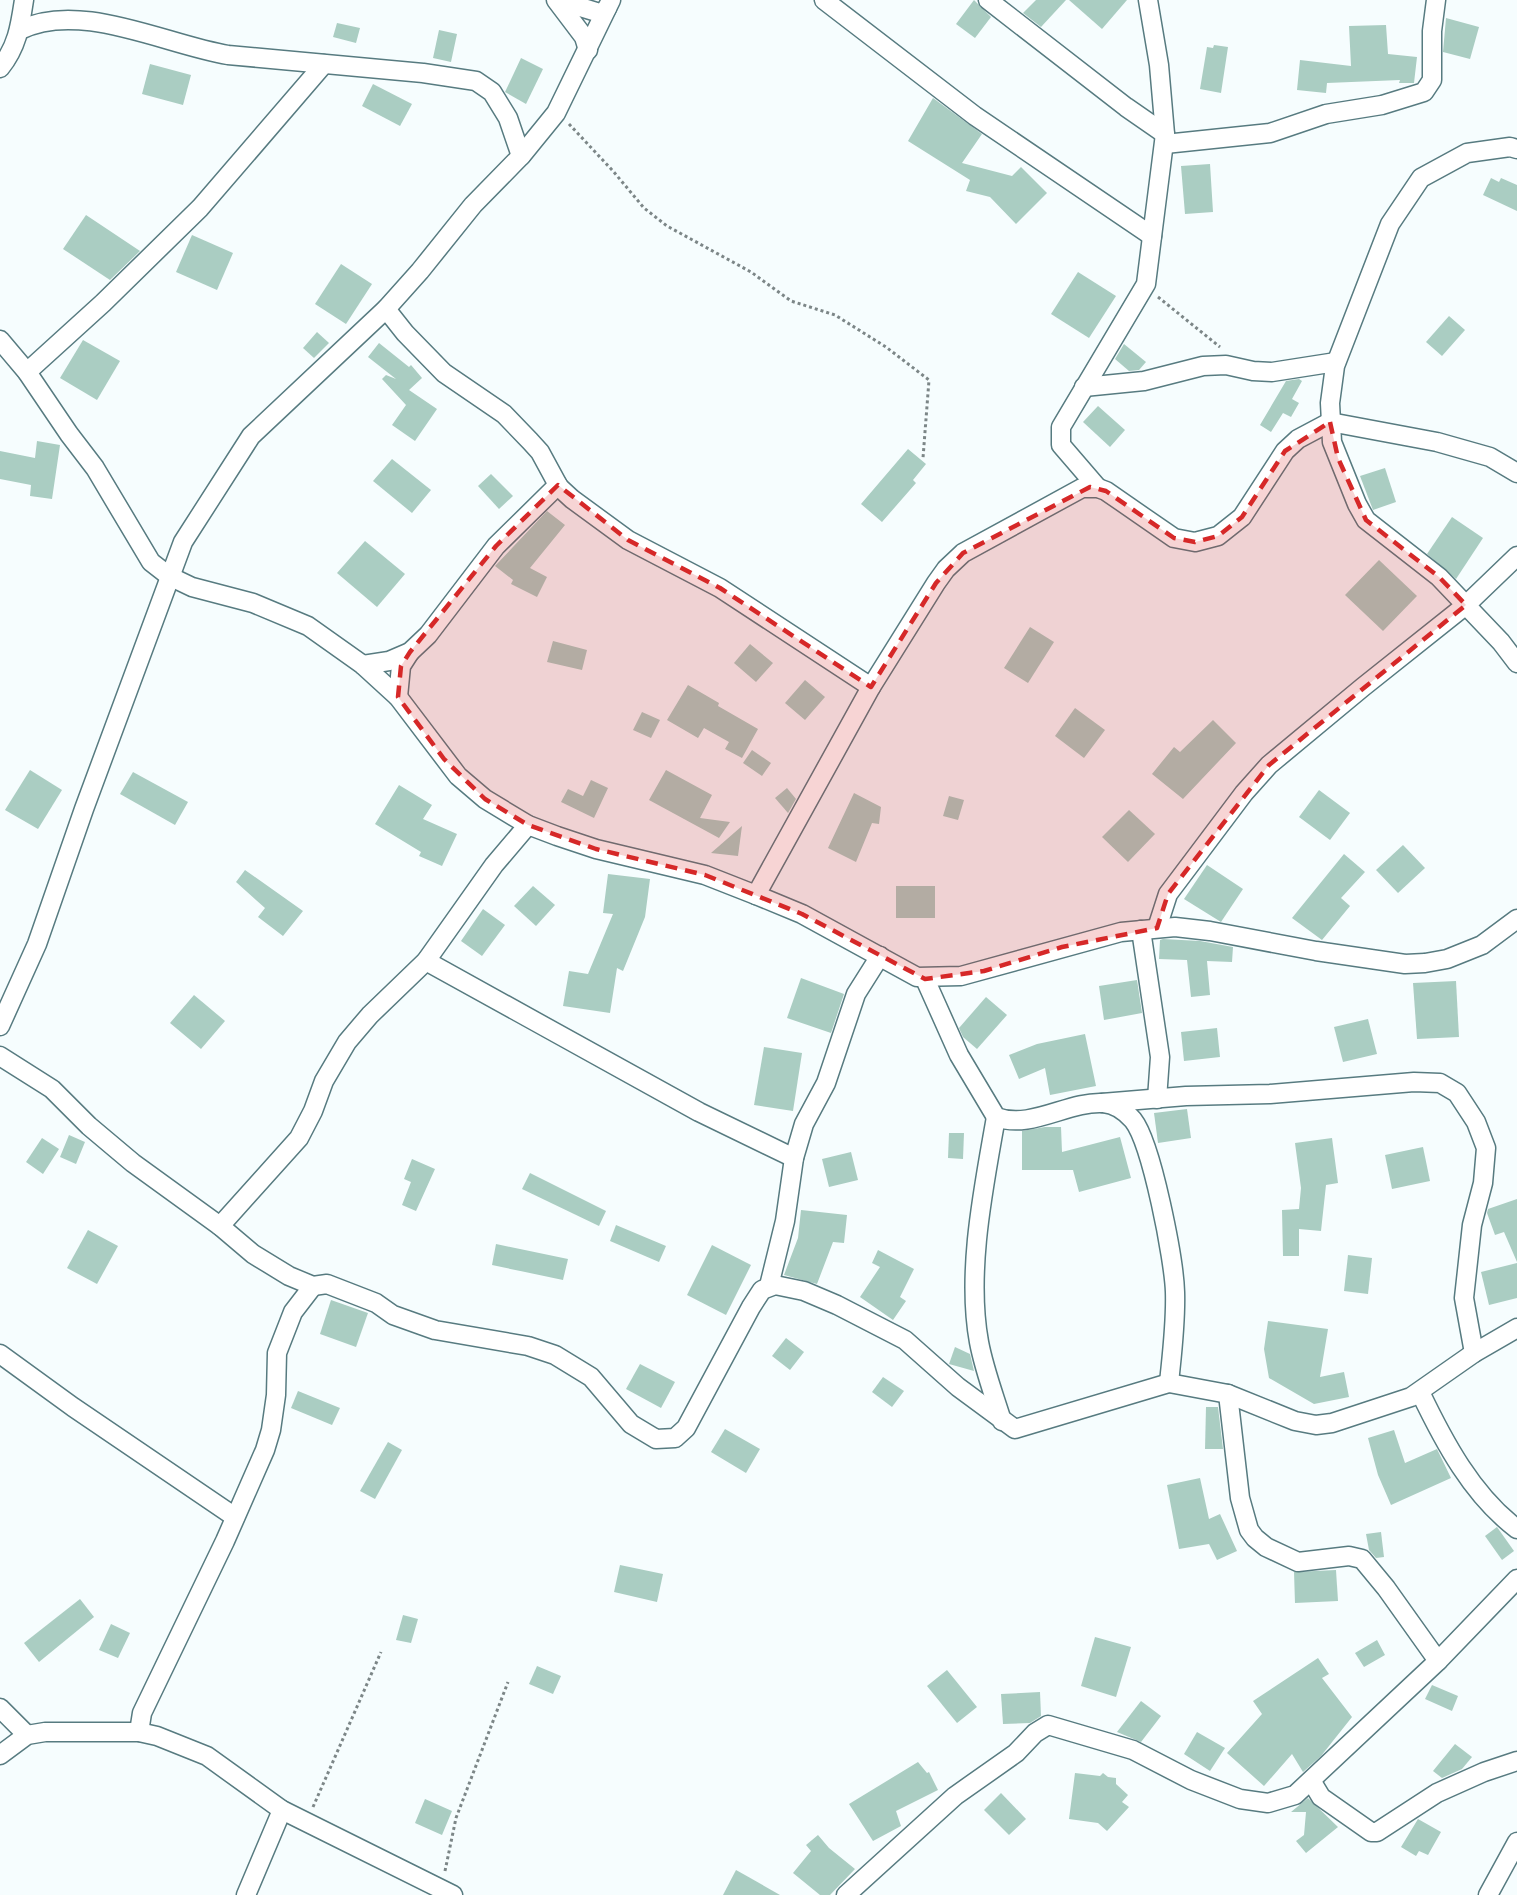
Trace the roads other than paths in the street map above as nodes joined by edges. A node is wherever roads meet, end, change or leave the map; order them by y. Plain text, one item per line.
1 (24, 0) edge
2 (556, 0) edge
3 (824, 0) edge
4 (988, 0) edge
5 (1132, 0) edge
6 (1148, 0) edge
7 (1436, 0) edge
8 (609, 4) edge
9 (1150, 20) junction
10 (20, 30) junction
11 (588, 50) junction
12 (324, 64) junction
13 (0, 68) edge
14 (1165, 139) junction
15 (1517, 149) edge
16 (521, 156) junction
17 (1152, 236) junction
18 (386, 309) junction
19 (0, 340) edge
20 (1336, 362) junction
21 (27, 372) junction
22 (1084, 387) junction
23 (1330, 422) junction
24 (1517, 473) edge
25 (558, 485) junction
26 (1098, 488) junction
27 (1517, 556) edge
28 (169, 576) junction
29 (1467, 605) junction
30 (410, 652) junction
31 (1517, 663) edge
32 (363, 665) junction
33 (871, 687) junction
34 (398, 697) junction
35 (528, 825) junction
36 (756, 895) junction
37 (1517, 918) edge
38 (1149, 929) junction
39 (880, 956) junction
40 (426, 961) junction
41 (925, 979) junction
42 (0, 1026) edge
43 (0, 1056) edge
44 (1157, 1099) junction
45 (1102, 1103) junction
46 (996, 1117) junction
47 (794, 1158) junction
48 (220, 1226) junction
49 (313, 1286) junction
50 (769, 1286) junction
51 (1517, 1328) edge
52 (1474, 1353) junction
53 (0, 1354) edge
54 (1168, 1383) junction
55 (1420, 1392) junction
56 (1228, 1394) junction
57 (1002, 1421) junction
58 (235, 1517) junction
59 (1517, 1529) edge
60 (1517, 1579) edge
61 (1438, 1661) junction
62 (0, 1708) edge
63 (138, 1732) junction
64 (27, 1735) junction
65 (0, 1755) edge
66 (1517, 1761) edge
67 (1312, 1782) junction
68 (282, 1810) junction
69 (1517, 1842) edge
70 (449, 1893) edge
71 (246, 1895) edge
72 (846, 1895) edge
73 (1488, 1895) edge

1 - 10 street
2 - 8 street
2 - 11 street
3 - 17 street
4 - 14 street
5 - 9 street
6 - 9 street
7 - 14 street
8 - 11 street
9 - 14 street
10 - 12 street
10 - 13 street
11 - 16 street
12 - 16 street
12 - 21 street
14 - 17 street
15 - 20 street
16 - 18 street
17 - 22 street
18 - 25 street
18 - 28 street
19 - 21 street
20 - 22 street
20 - 23 street
21 - 28 street
22 - 26 street
23 - 24 street
23 - 26 street
23 - 29 street
25 - 30 street
25 - 33 street
26 - 33 street
27 - 29 street
28 - 32 street
28 - 42 street
29 - 31 street
29 - 38 street
30 - 32 street
30 - 34 street
32 - 34 street
33 - 36 street
34 - 35 street
35 - 36 street
35 - 40 street
36 - 39 street
37 - 38 street
38 - 41 street
38 - 44 street
39 - 41 street
39 - 47 street
40 - 47 street
40 - 48 street
41 - 46 street
43 - 48 street
44 - 45 street
44 - 52 street
45 - 46 street
45 - 54 street
46 - 57 street
47 - 50 street
48 - 49 street
49 - 50 street
49 - 58 street
50 - 57 street
51 - 52 street
52 - 55 street
53 - 58 street
54 - 56 street
54 - 57 street
55 - 56 street
55 - 59 street
56 - 61 street
58 - 63 street
60 - 61 street
61 - 67 street
62 - 64 street
63 - 64 street
63 - 68 street
64 - 65 street
66 - 67 street
67 - 72 street
68 - 70 street
68 - 71 street
69 - 73 street

